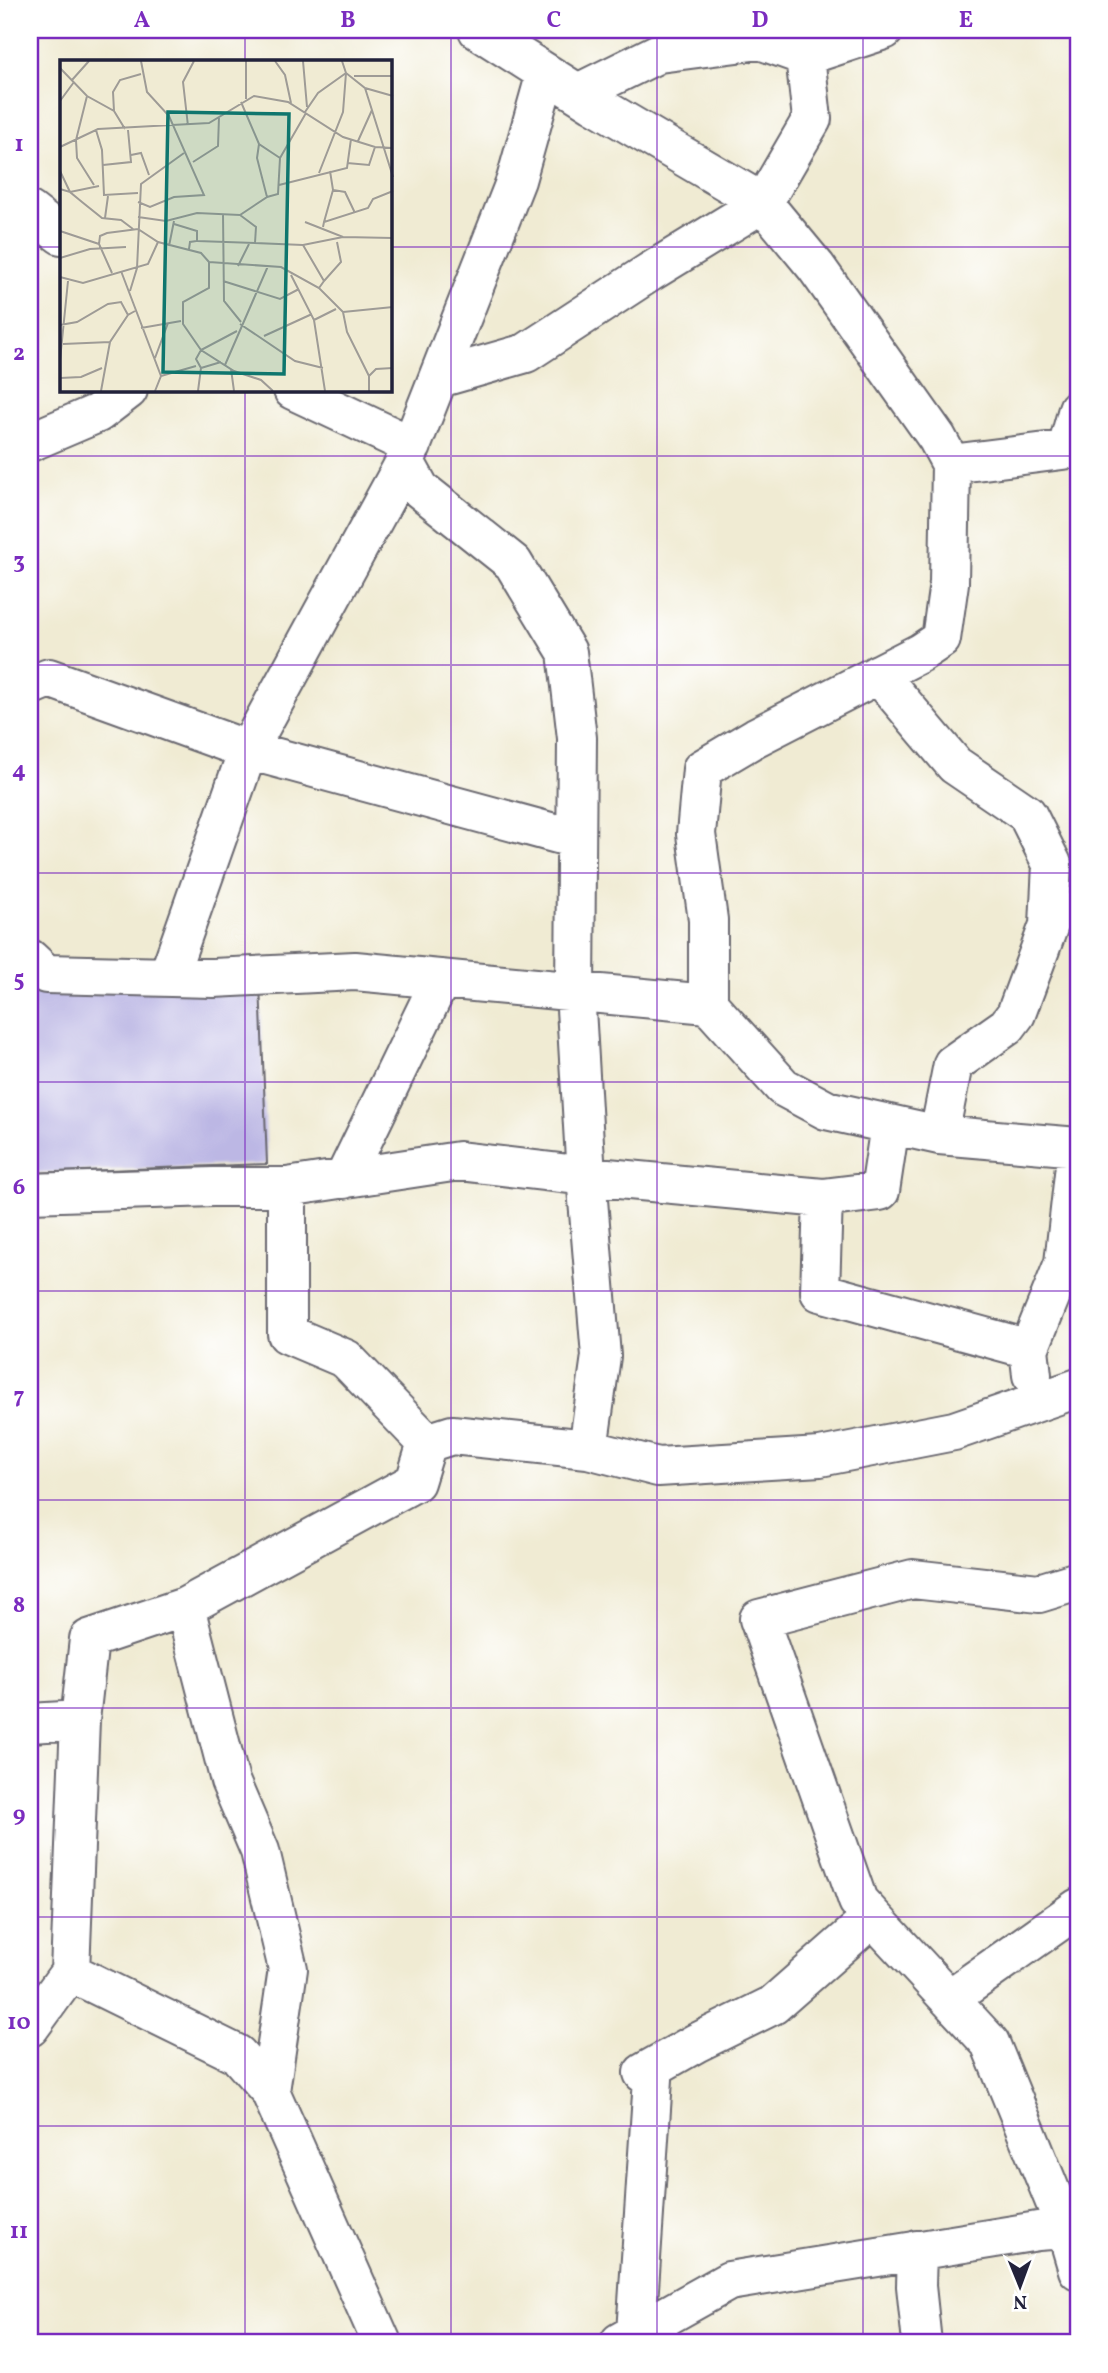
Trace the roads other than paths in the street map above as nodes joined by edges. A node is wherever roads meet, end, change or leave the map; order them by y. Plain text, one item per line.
1 (884, 30) edge
2 (486, 32) edge
3 (761, 35) edge
4 (805, 56) junction
5 (546, 73) junction
6 (579, 93) junction
7 (763, 203) junction
8 (30, 211) edge
9 (60, 234) edge
10 (439, 378) junction
11 (125, 392) edge
12 (297, 392) edge
13 (1078, 409) edge
14 (30, 442) edge
15 (1073, 448) edge
16 (408, 454) junction
17 (951, 464) junction
18 (878, 674) junction
19 (30, 686) edge
20 (248, 750) junction
21 (576, 839) junction
22 (30, 959) edge
23 (168, 977) junction
24 (440, 979) junction
25 (575, 992) junction
26 (708, 1004) junction
27 (890, 1125) junction
28 (939, 1135) junction
29 (1077, 1147) edge
30 (586, 1176) junction
31 (344, 1179) junction
32 (287, 1187) junction
33 (30, 1193) edge
34 (823, 1198) junction
35 (1029, 1349) junction
36 (1078, 1388) edge
37 (1035, 1403) junction
38 (427, 1443) junction
39 (588, 1448) junction
40 (1078, 1581) edge
41 (185, 1608) junction
42 (80, 1720) junction
43 (30, 1723) edge
44 (1078, 1908) edge
45 (873, 1917) junction
46 (70, 1972) junction
47 (949, 1999) junction
48 (30, 2027) edge
49 (270, 2091) junction
50 (1072, 2228) edge
51 (917, 2250) junction
52 (1078, 2270) edge
53 (627, 2338) edge
54 (382, 2343) edge
55 (922, 2343) edge

1 - 4 street
2 - 5 street
3 - 4 street
3 - 6 street
4 - 7 street
5 - 6 street
5 - 10 street
6 - 7 street
7 - 10 street
7 - 17 street
8 - 9 street
10 - 16 street
11 - 14 street
12 - 16 street
13 - 15 street
15 - 17 street
16 - 20 street
16 - 21 street
17 - 18 street
18 - 26 street
18 - 28 street
19 - 20 street
20 - 21 street
20 - 23 street
21 - 25 street
22 - 23 street
23 - 24 street
24 - 25 street
24 - 31 street
25 - 26 street
25 - 30 street
26 - 27 street
27 - 28 street
27 - 34 street
28 - 29 street
29 - 35 street
30 - 31 street
30 - 34 street
30 - 39 street
31 - 32 street
32 - 33 street
32 - 38 street
34 - 35 street
35 - 37 street
36 - 37 street
37 - 39 street
38 - 39 street
38 - 41 street
40 - 45 street
41 - 42 street
41 - 49 street
42 - 43 street
42 - 46 street
44 - 47 street
45 - 47 street
45 - 53 street
46 - 48 street
46 - 49 street
47 - 50 street
49 - 54 street
50 - 51 street
50 - 52 street
51 - 53 street
51 - 55 street

